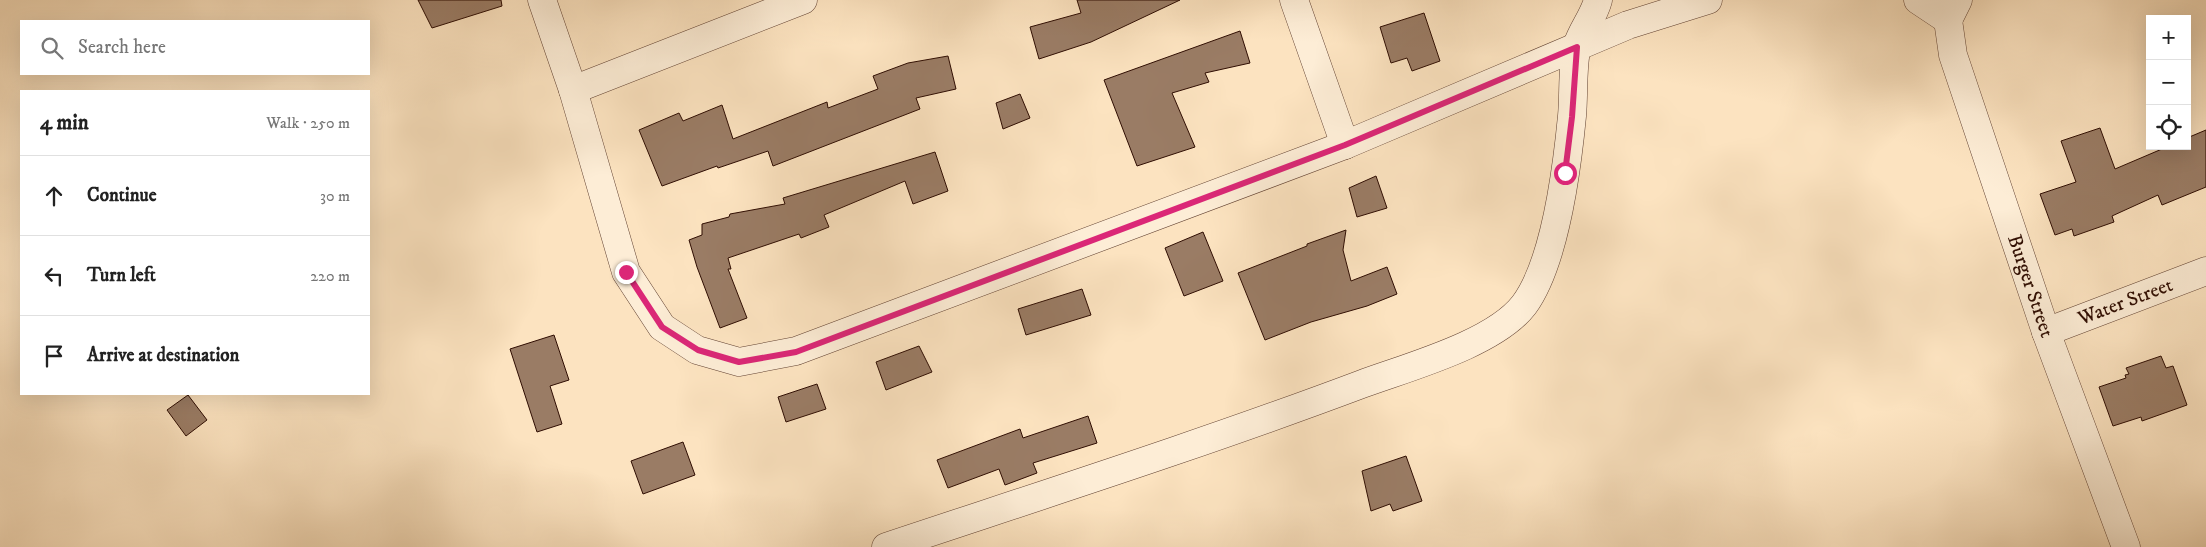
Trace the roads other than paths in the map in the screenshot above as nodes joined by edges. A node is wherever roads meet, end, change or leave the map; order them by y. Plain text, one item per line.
1 (542, 0) edge
2 (803, 0) edge
3 (1294, 0) edge
4 (1598, 0) edge
5 (1708, 0) edge
6 (1918, 0) edge
7 (1953, 10) edge
8 (1577, 47) junction
9 (573, 90) junction
10 (1345, 145) junction
11 (2206, 271) edge
12 (2046, 332) junction
13 (886, 547) edge
14 (2126, 547) edge

1 - 9 street
2 - 9 street
3 - 10 street
4 - 8 street
5 - 8 street
6 - 7 street
7 - 12 street, Burger Street
8 - 10 street
8 - 13 street
9 - 10 street
11 - 12 street, Water Street
12 - 14 street, Burger Street

